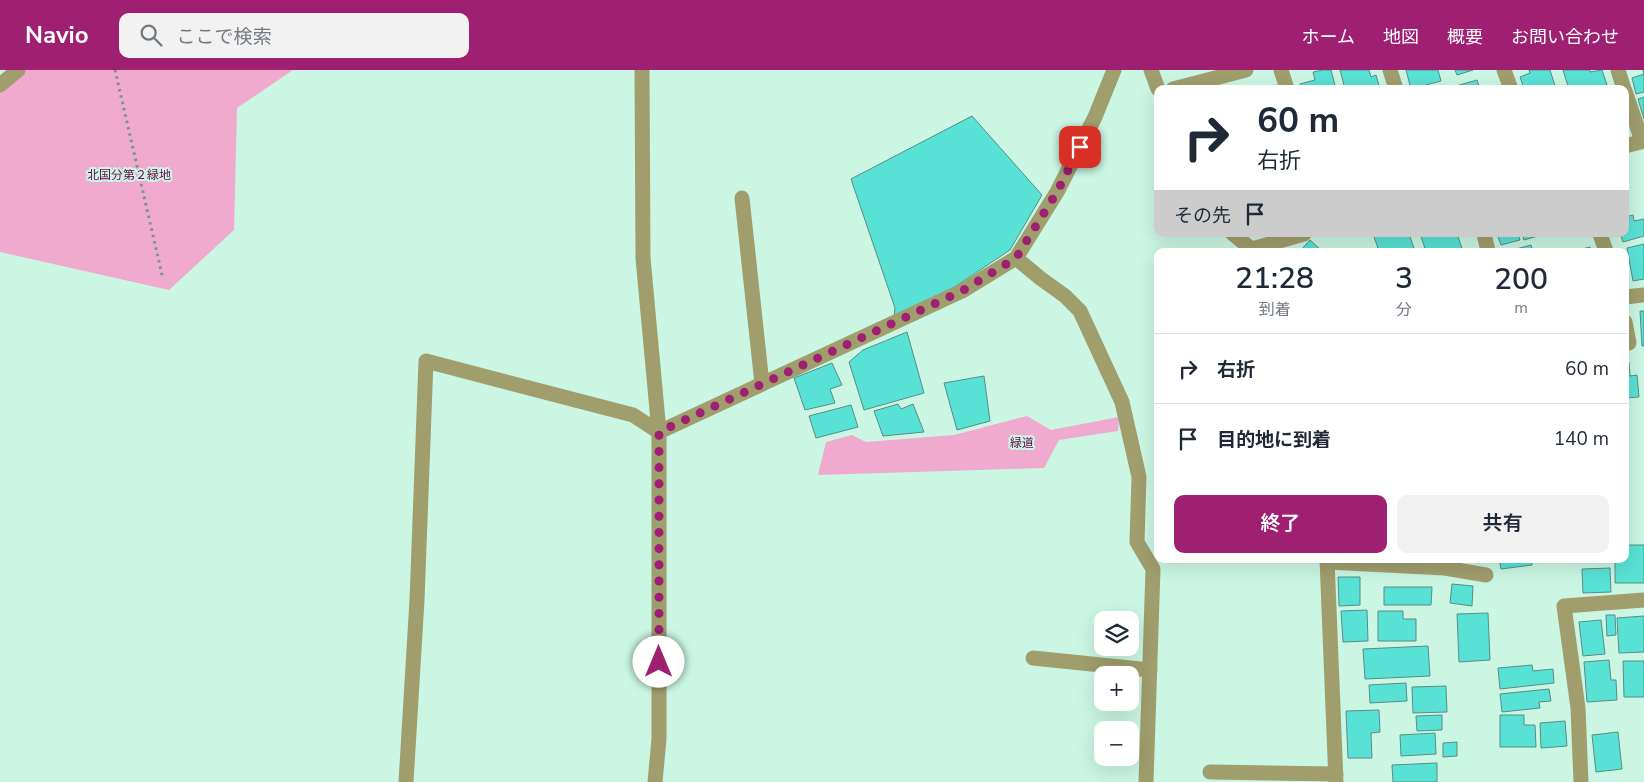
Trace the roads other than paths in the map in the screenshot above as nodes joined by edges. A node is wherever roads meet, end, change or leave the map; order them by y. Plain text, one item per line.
1 (18, 70) edge
2 (642, 70) edge
3 (1114, 70) edge
4 (1151, 70) edge
5 (1246, 70) edge
6 (1281, 70) edge
7 (1390, 70) edge
8 (1504, 70) edge
9 (1618, 70) edge
10 (0, 85) edge
11 (1157, 85) edge
12 (1188, 85) edge
13 (1286, 85) edge
14 (1395, 85) edge
15 (1510, 85) edge
16 (1623, 85) edge
17 (1629, 101) edge
18 (1643, 141) edge
19 (1629, 145) edge
20 (742, 198) dead end
21 (1237, 237) edge
22 (1294, 237) edge
23 (1250, 248) edge
24 (1259, 248) edge
25 (1016, 258) junction
26 (1644, 295) edge
27 (1629, 297) edge
28 (762, 384) junction
29 (659, 432) junction
30 (1327, 563) edge
31 (1371, 563) edge
32 (1486, 575) dead end
33 (1644, 600) edge
34 (1033, 658) dead end
35 (1150, 670) junction
36 (1210, 772) dead end
37 (1336, 778) edge
38 (406, 782) edge
39 (655, 782) edge
40 (1146, 782) edge
41 (1581, 782) edge

1 - 10 street
2 - 29 street
3 - 25 street
4 - 11 street
5 - 12 street
6 - 13 street
7 - 14 street
8 - 15 street
9 - 16 street
17 - 18 street
18 - 19 street
20 - 28 street
21 - 23 street
22 - 24 street
25 - 28 street
25 - 35 street
26 - 27 street
28 - 29 street
29 - 38 street
29 - 39 street
30 - 37 street
31 - 32 street
33 - 41 street
34 - 35 street
35 - 40 street
36 - 37 street

